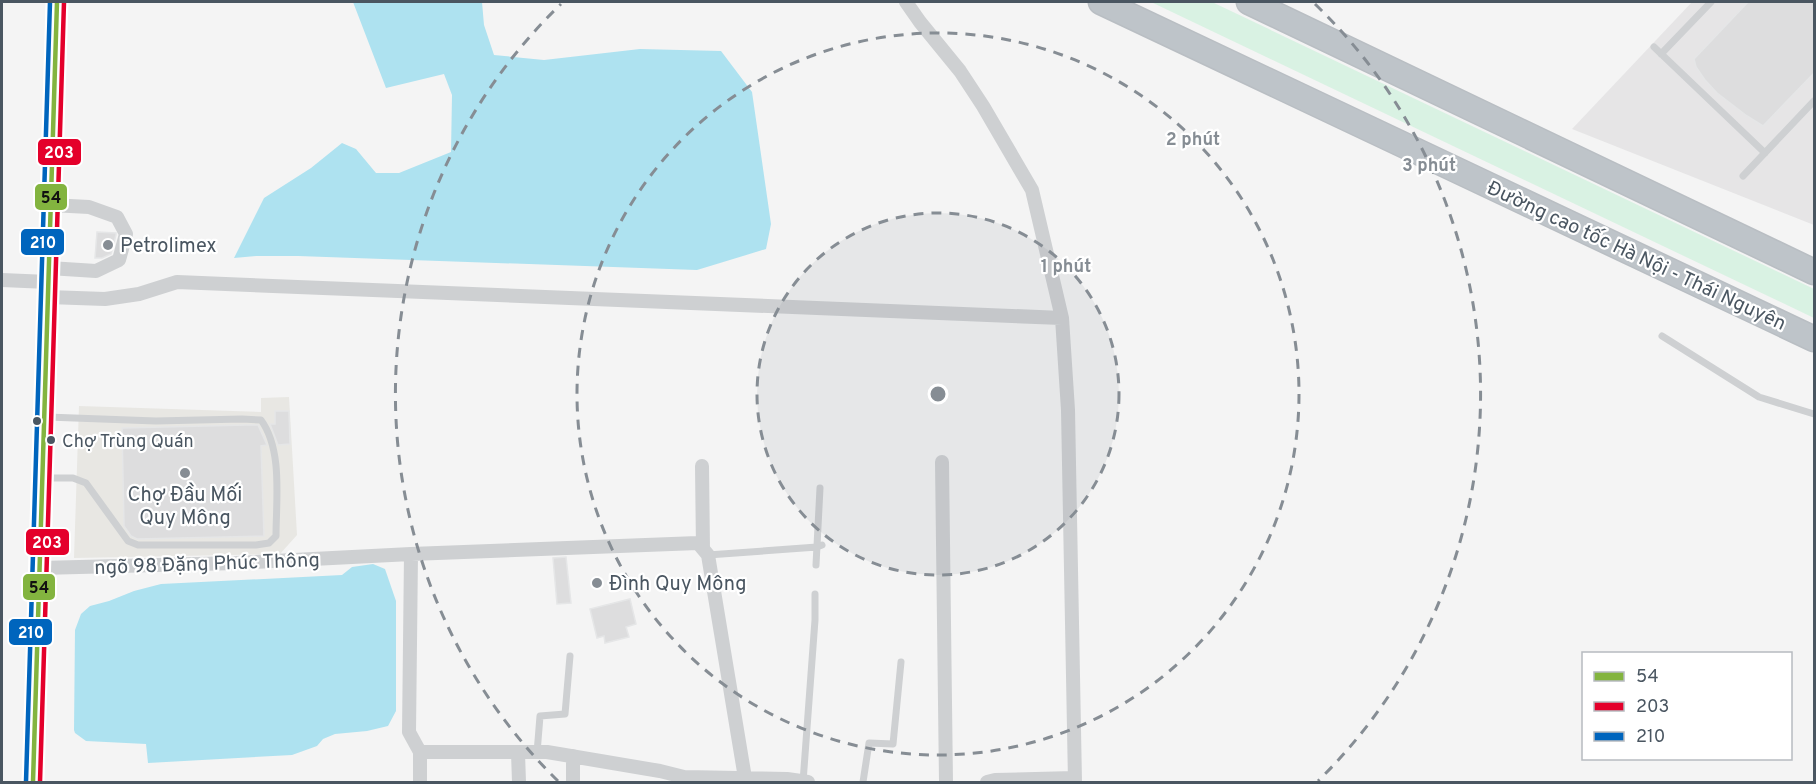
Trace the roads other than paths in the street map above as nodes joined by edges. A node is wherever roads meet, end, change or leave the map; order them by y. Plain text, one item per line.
1 (57, 2) edge
2 (906, 2) edge
3 (1101, 2) edge
4 (1249, 2) edge
5 (1711, 2) edge
6 (1654, 47) dead end
7 (1661, 54) junction
8 (1815, 101) edge
9 (1765, 153) junction
10 (1743, 176) dead end
11 (51, 205) junction
12 (1815, 272) edge
13 (2, 280) edge
14 (48, 282) junction
15 (1062, 318) junction
16 (1662, 336) dead end
17 (1815, 339) edge
18 (1815, 414) edge
19 (44, 417) junction
20 (942, 462) dead end
21 (702, 466) dead end
22 (42, 478) junction
23 (820, 488) dead end
24 (820, 546) junction
25 (706, 552) junction
26 (411, 554) junction
27 (816, 565) dead end
28 (39, 568) junction
29 (815, 594) dead end
30 (570, 656) dead end
31 (901, 662) dead end
32 (420, 752) junction
33 (518, 753) junction
34 (537, 753) junction
35 (573, 756) junction
36 (745, 778) junction
37 (684, 780) edge
38 (1074, 780) edge
39 (1021, 781) edge
40 (802, 782) edge
41 (33, 783) edge
42 (420, 783) edge
43 (519, 783) edge
44 (573, 783) edge
45 (863, 783) edge
46 (946, 783) edge
47 (987, 783) edge

1 - 11 main road
2 - 15 street
3 - 17 highway, Đường cao tốc Hà Nội - Thái Nguyên
4 - 12 highway
5 - 7 lane
6 - 7 lane
7 - 9 lane
8 - 9 lane
9 - 10 lane
11 - 14 main road
11 - 14 street
13 - 14 street
14 - 15 street
14 - 19 main road
15 - 38 street
16 - 18 lane
19 - 22 main road
19 - 22 lane
20 - 46 street
21 - 25 street
22 - 28 main road
23 - 24 lane
24 - 25 lane
24 - 27 lane
25 - 26 street, ngõ 98 Đặng Phúc Thông
25 - 36 street
26 - 28 street, ngõ 98 Đặng Phúc Thông
26 - 32 street
28 - 41 main road
29 - 40 lane
30 - 34 lane
31 - 45 lane
32 - 33 street
32 - 42 street
33 - 34 street
33 - 43 street
34 - 35 street
35 - 37 street
35 - 44 street
36 - 37 street
36 - 40 street
38 - 39 street
39 - 47 street

